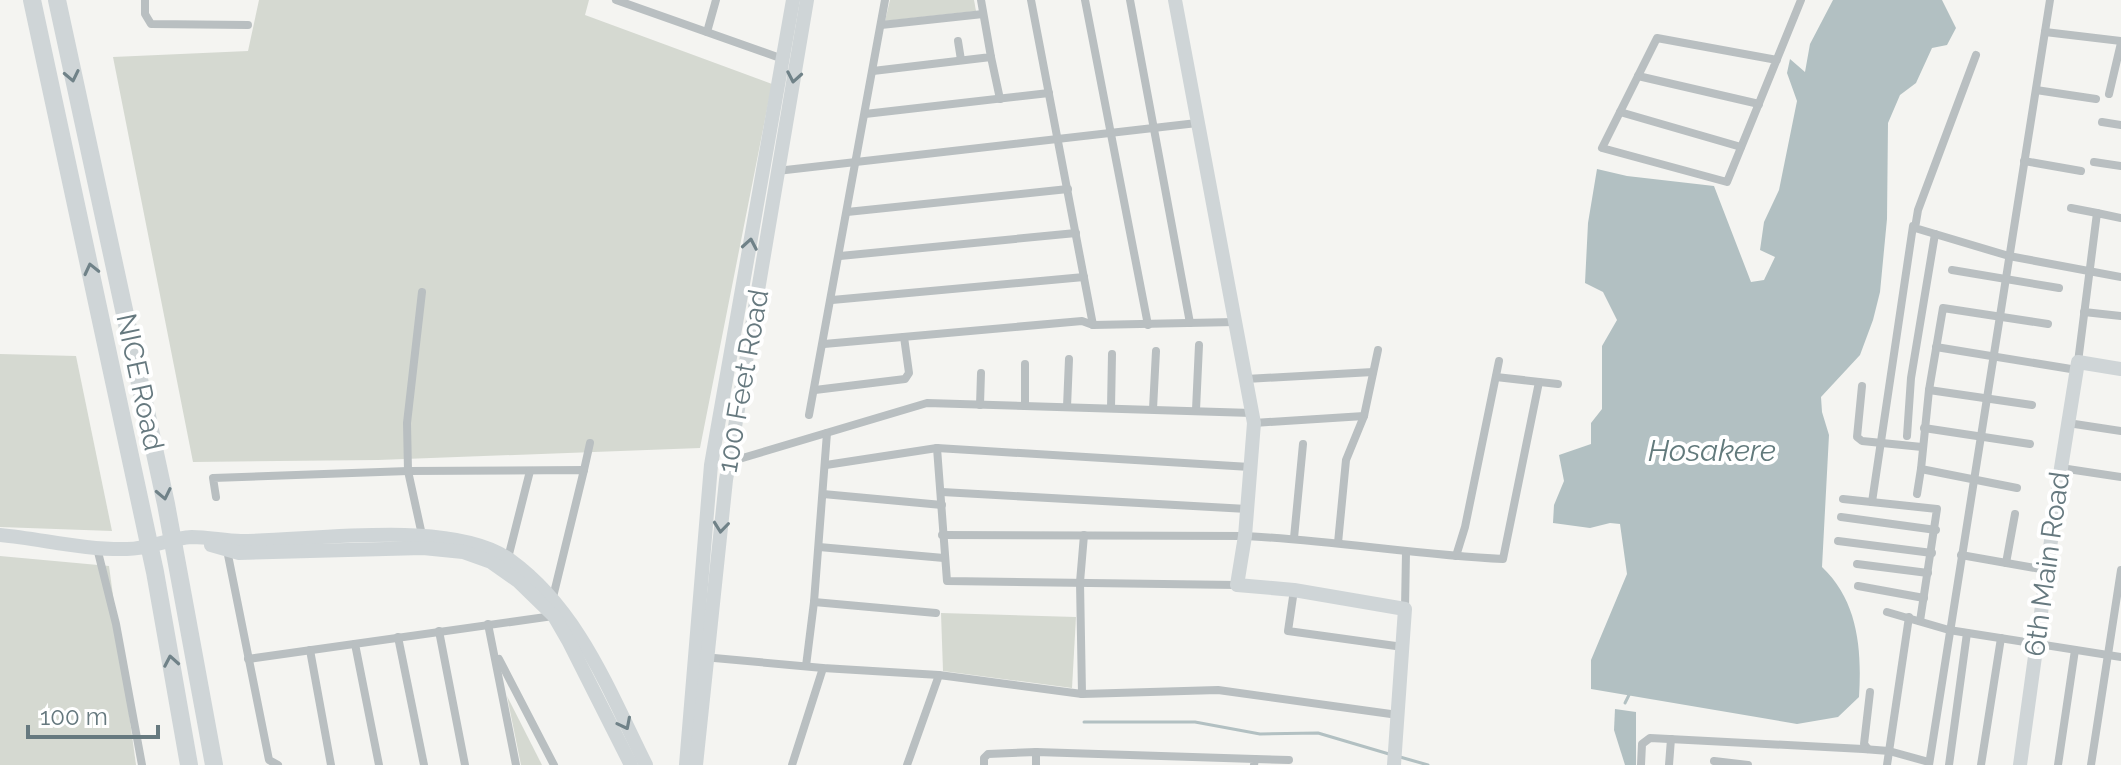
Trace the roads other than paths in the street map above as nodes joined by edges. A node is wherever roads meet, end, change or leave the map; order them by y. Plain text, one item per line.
1 (32, 0) edge
2 (57, 0) edge
3 (145, 0) edge
4 (616, 0) edge
5 (716, 0) edge
6 (793, 0) edge
7 (807, 0) edge
8 (885, 0) edge
9 (981, 0) edge
10 (1031, 0) edge
11 (1085, 0) edge
12 (1130, 0) edge
13 (1175, 0) edge
14 (1801, 0) edge
15 (2050, 0) edge
16 (983, 14) junction
17 (248, 25) dead end
18 (881, 25) junction
19 (707, 32) junction
20 (2045, 32) junction
21 (958, 41) dead end
22 (2121, 42) edge
23 (1976, 55) dead end
24 (991, 57) junction
25 (783, 59) junction
26 (961, 60) junction
27 (1777, 60) junction
28 (873, 71) junction
29 (1638, 76) junction
30 (2036, 90) junction
31 (1049, 93) junction
32 (2109, 94) dead end
33 (1000, 99) junction
34 (2096, 99) dead end
35 (1759, 104) junction
36 (1620, 112) junction
37 (865, 114) junction
38 (2102, 122) dead end
39 (1197, 123) junction
40 (2121, 125) edge
41 (1154, 128) junction
42 (1111, 133) junction
43 (1059, 139) junction
44 (1741, 147) junction
45 (2024, 161) junction
46 (2094, 162) dead end
47 (856, 163) junction
48 (2121, 166) edge
49 (771, 169) junction
50 (2081, 171) dead end
51 (1068, 189) junction
52 (2071, 208) dead end
53 (847, 212) junction
54 (2097, 213) junction
55 (2121, 218) edge
56 (1913, 226) junction
57 (1076, 233) junction
58 (1935, 234) junction
59 (840, 256) junction
60 (2009, 256) junction
61 (1952, 270) dead end
62 (2089, 273) junction
63 (1084, 277) junction
64 (2121, 277) edge
65 (2005, 279) junction
66 (2059, 288) dead end
67 (422, 292) dead end
68 (832, 300) junction
69 (2084, 312) junction
70 (2121, 316) edge
71 (1999, 317) junction
72 (1235, 322) junction
73 (1190, 323) junction
74 (2048, 324) dead end
75 (1093, 325) junction
76 (1148, 325) junction
77 (904, 337) junction
78 (824, 344) junction
79 (1199, 345) dead end
80 (1936, 347) junction
81 (1378, 350) dead end
82 (1156, 351) dead end
83 (1112, 354) dead end
84 (1993, 358) junction
85 (1069, 359) dead end
86 (1499, 361) dead end
87 (1025, 364) dead end
88 (2078, 366) junction
89 (2121, 369) edge
90 (1373, 372) junction
91 (981, 373) dead end
92 (1496, 377) junction
93 (1246, 379) junction
94 (1539, 382) junction
95 (1558, 384) dead end
96 (1862, 386) dead end
97 (815, 390) junction
98 (1929, 390) junction
99 (1986, 399) junction
100 (980, 405) junction
101 (2032, 405) dead end
102 (1025, 406) junction
103 (1067, 407) junction
104 (1111, 408) junction
105 (1153, 409) junction
106 (1196, 410) junction
107 (809, 415) dead end
108 (1364, 416) junction
109 (1253, 418) junction
110 (2068, 423) junction
111 (1924, 428) junction
112 (2121, 431) edge
113 (827, 433) junction
114 (1907, 436) dead end
115 (1980, 436) junction
116 (1880, 441) junction
117 (590, 443) dead end
118 (1303, 444) dead end
119 (2030, 444) dead end
120 (1922, 447) junction
121 (937, 448) junction
122 (729, 462) junction
123 (826, 465) junction
124 (1250, 467) junction
125 (2061, 468) junction
126 (1921, 469) junction
127 (584, 470) junction
128 (408, 471) junction
129 (530, 471) junction
130 (2121, 477) edge
131 (1973, 479) junction
132 (2017, 488) dead end
133 (942, 492) junction
134 (823, 494) junction
135 (1917, 494) dead end
136 (216, 497) dead end
137 (1843, 499) dead end
138 (1872, 502) junction
139 (942, 505) junction
140 (1247, 509) junction
141 (2015, 514) dead end
142 (1841, 517) dead end
143 (1936, 530) junction
144 (0, 535) edge
145 (422, 535) junction
146 (942, 535) junction
147 (1084, 535) junction
148 (1245, 536) junction
149 (192, 537) junction
150 (1294, 538) junction
151 (1838, 541) dead end
152 (1338, 543) junction
153 (819, 547) junction
154 (97, 548) junction
155 (227, 550) junction
156 (1406, 552) junction
157 (1932, 553) junction
158 (1961, 555) junction
159 (1456, 556) junction
160 (508, 558) junction
161 (944, 558) junction
162 (2006, 563) junction
163 (1857, 564) dead end
164 (2046, 570) junction
165 (2121, 570) edge
166 (1928, 573) junction
167 (1080, 582) junction
168 (1237, 585) junction
169 (1858, 586) dead end
170 (1294, 590) junction
171 (1924, 598) junction
172 (814, 602) junction
173 (554, 608) junction
174 (1405, 609) junction
175 (1887, 612) dead end
176 (936, 613) dead end
177 (1909, 617) junction
178 (1920, 621) junction
179 (488, 624) junction
180 (1949, 630) junction
181 (439, 631) junction
182 (1967, 633) junction
183 (398, 637) junction
184 (2001, 638) junction
185 (355, 644) junction
186 (2036, 645) junction
187 (1403, 647) junction
188 (493, 649) junction
189 (310, 650) junction
190 (2075, 650) junction
191 (2108, 655) junction
192 (700, 657) junction
193 (2121, 657) edge
194 (248, 659) junction
195 (806, 666) junction
196 (823, 668) junction
197 (939, 675) junction
198 (1870, 692) dead end
199 (1082, 694) junction
200 (1399, 715) junction
201 (1671, 739) junction
202 (1715, 742) junction
203 (1868, 749) junction
204 (1889, 751) junction
205 (1036, 752) junction
206 (1088, 754) junction
207 (1131, 755) junction
208 (1289, 760) dead end
209 (1196, 761) edge
210 (1254, 762) edge
211 (1713, 763) edge
212 (1929, 763) edge
213 (142, 765) edge
214 (189, 765) edge
215 (214, 765) edge
216 (278, 765) edge
217 (331, 765) edge
218 (379, 765) edge
219 (424, 765) edge
220 (465, 765) edge
221 (516, 765) edge
222 (554, 765) edge
223 (631, 765) edge
224 (646, 765) edge
225 (686, 765) edge
226 (696, 765) edge
227 (792, 765) edge
228 (907, 765) edge
229 (984, 765) edge
230 (1036, 765) edge
231 (1088, 765) edge
232 (1131, 765) edge
233 (1394, 765) edge
234 (1641, 765) edge
235 (1669, 765) edge
236 (1748, 765) edge
237 (1887, 765) edge
238 (1949, 765) edge
239 (1981, 765) edge
240 (2020, 765) edge
241 (2058, 765) edge
242 (2091, 765) edge

214 -> 1 highway, NICE Road
2 -> 215 highway, NICE Road
3 - 17 street
4 - 19 street
5 - 19 street
6 - 25 main road, 100 Feet Road
7 -> 49 main road, 100 Feet Road
8 - 18 street
9 - 16 street
10 - 31 street
11 - 42 street
12 - 41 street
13 - 39 main road
14 - 27 street
15 - 20 street
16 - 18 street
16 - 24 street
18 - 28 street
19 - 25 street
20 - 22 street
20 - 30 street
21 - 26 street
22 - 32 street
23 - 56 street
24 - 26 street
24 - 33 street
25 - 49 main road, 100 Feet Road
26 - 28 street
27 - 29 street
27 - 35 street
28 - 37 street
29 - 35 street
29 - 36 street
30 - 34 street
30 - 45 street
31 - 33 street
31 - 43 street
33 - 37 street
35 - 44 street
36 - 44 street
36 - 44 street
37 - 47 street
38 - 40 street
39 - 41 street
39 - 72 main road
41 - 42 street
41 - 73 street
42 - 43 street
42 - 76 street
43 - 47 street
43 - 51 street
45 - 50 street
45 - 60 street
46 - 48 street
47 - 49 street
47 - 53 street
49 - 122 main road, 100 Feet Road
192 -> 49 main road, 100 Feet Road
51 - 53 street
51 - 57 street
52 - 54 street
53 - 59 street
54 - 55 street
54 - 62 street
56 - 58 street
56 - 116 street
57 - 59 street
57 - 63 street
58 - 60 street
58 - 114 street
59 - 68 street
60 - 62 street
60 - 65 street
61 - 65 street
62 - 64 street
62 - 69 street
63 - 68 street
63 - 75 street
65 - 66 street
65 - 71 street
67 - 128 street
68 - 78 street
69 - 70 street
69 - 88 street
71 - 74 street
71 - 80 street
71 - 84 street
72 - 73 street
72 - 93 main road
73 - 76 street
75 - 76 street
75 - 77 street
77 - 78 street
77 - 97 street
78 - 97 street
79 - 106 street
80 - 84 street
80 - 98 street
81 - 90 street
82 - 105 street
83 - 104 street
84 - 88 street
84 - 99 street
85 - 103 street
86 - 92 street
87 - 102 street
88 - 89 main road
88 - 110 main road, 6th Main Road
90 - 93 street
90 - 108 street
91 - 100 street
92 - 94 street
92 - 159 street
93 - 109 main road
94 - 95 street
94 - 159 street
96 - 116 street
97 - 107 street
98 - 99 street
98 - 111 street
99 - 101 street
99 - 115 street
100 - 102 street
100 - 113 street
102 - 103 street
103 - 104 street
104 - 105 street
105 - 106 street
106 - 109 street
108 - 109 street
108 - 152 street
109 - 124 main road
110 - 112 street
110 - 125 main road, 6th Main Road
111 - 115 street
111 - 120 street
113 - 122 street
113 - 123 street
115 - 119 street
115 - 131 street
116 - 120 street
116 - 138 street
117 - 127 street
118 - 150 street
120 - 126 street
121 - 123 street
121 - 124 street
121 - 133 street
122 -> 192 main road, 100 Feet Road
123 - 134 street
124 - 140 main road
125 - 130 street
125 - 164 main road, 6th Main Road
126 - 131 street
126 - 135 street
127 - 129 street
127 - 173 street
128 - 129 street
128 - 136 street
128 - 145 street
129 - 160 street
131 - 132 street
131 - 158 street
133 - 139 street
133 - 140 street
134 - 139 street
134 - 153 street
137 - 138 street
138 - 143 street
139 - 146 street
140 - 148 main road
141 - 162 street
142 - 143 street
143 - 157 street
144 - 154 main road
145 - 149 main road
145 - 160 main road
146 - 147 street
146 - 161 street
147 - 148 street
147 - 167 street
148 - 150 street
148 - 168 main road
149 - 154 main road
149 - 155 main road
150 - 152 street
151 - 157 street
152 - 156 street
153 - 161 street
153 - 172 street
154 - 213 street
155 - 173 main road
155 - 194 street
156 - 159 street
156 - 174 street
157 - 166 street
158 - 162 street
158 - 180 street
160 - 173 main road
161 - 167 street
162 - 164 street
163 - 166 street
164 - 186 main road, 6th Main Road
165 - 191 street
166 - 171 street
167 - 168 street
167 - 199 street
168 - 170 main road
169 - 171 street
170 - 174 main road
170 - 187 street
171 - 178 street
172 - 176 street
172 - 195 street
173 - 179 street
173 - 223 main road
173 -> 224 main road
174 - 187 main road
175 - 177 street
177 - 178 street
177 - 204 street
178 - 180 street
179 - 181 street
179 - 188 street
180 - 182 street
180 - 212 street
181 - 183 street
181 - 220 street
182 - 184 street
182 - 238 street
183 - 185 street
183 - 219 street
184 - 186 street
184 - 239 street
185 - 189 street
185 - 218 street
186 - 190 street
186 - 240 main road, 6th Main Road
187 - 200 main road
188 - 221 street
188 - 222 street
189 - 194 street
189 - 217 street
190 - 191 street
190 - 241 street
191 - 193 street
191 - 242 street
192 - 195 street
192 - 225 main road, 100 Feet Road
192 - 226 main road, 100 Feet Road
194 - 216 street
195 - 196 street
196 - 197 street
196 - 227 street
197 - 199 street
197 - 228 street
198 - 203 street
199 - 200 street
200 - 233 main road
201 - 202 street
201 - 234 street
201 - 235 street
202 - 203 street
202 - 211 street
203 - 204 street
204 - 212 street
204 - 237 street
205 - 206 street
205 - 229 street
205 - 230 street
206 - 207 street
206 - 231 street
207 - 209 street
207 - 232 street
208 - 210 street
209 - 210 street
211 - 236 street

